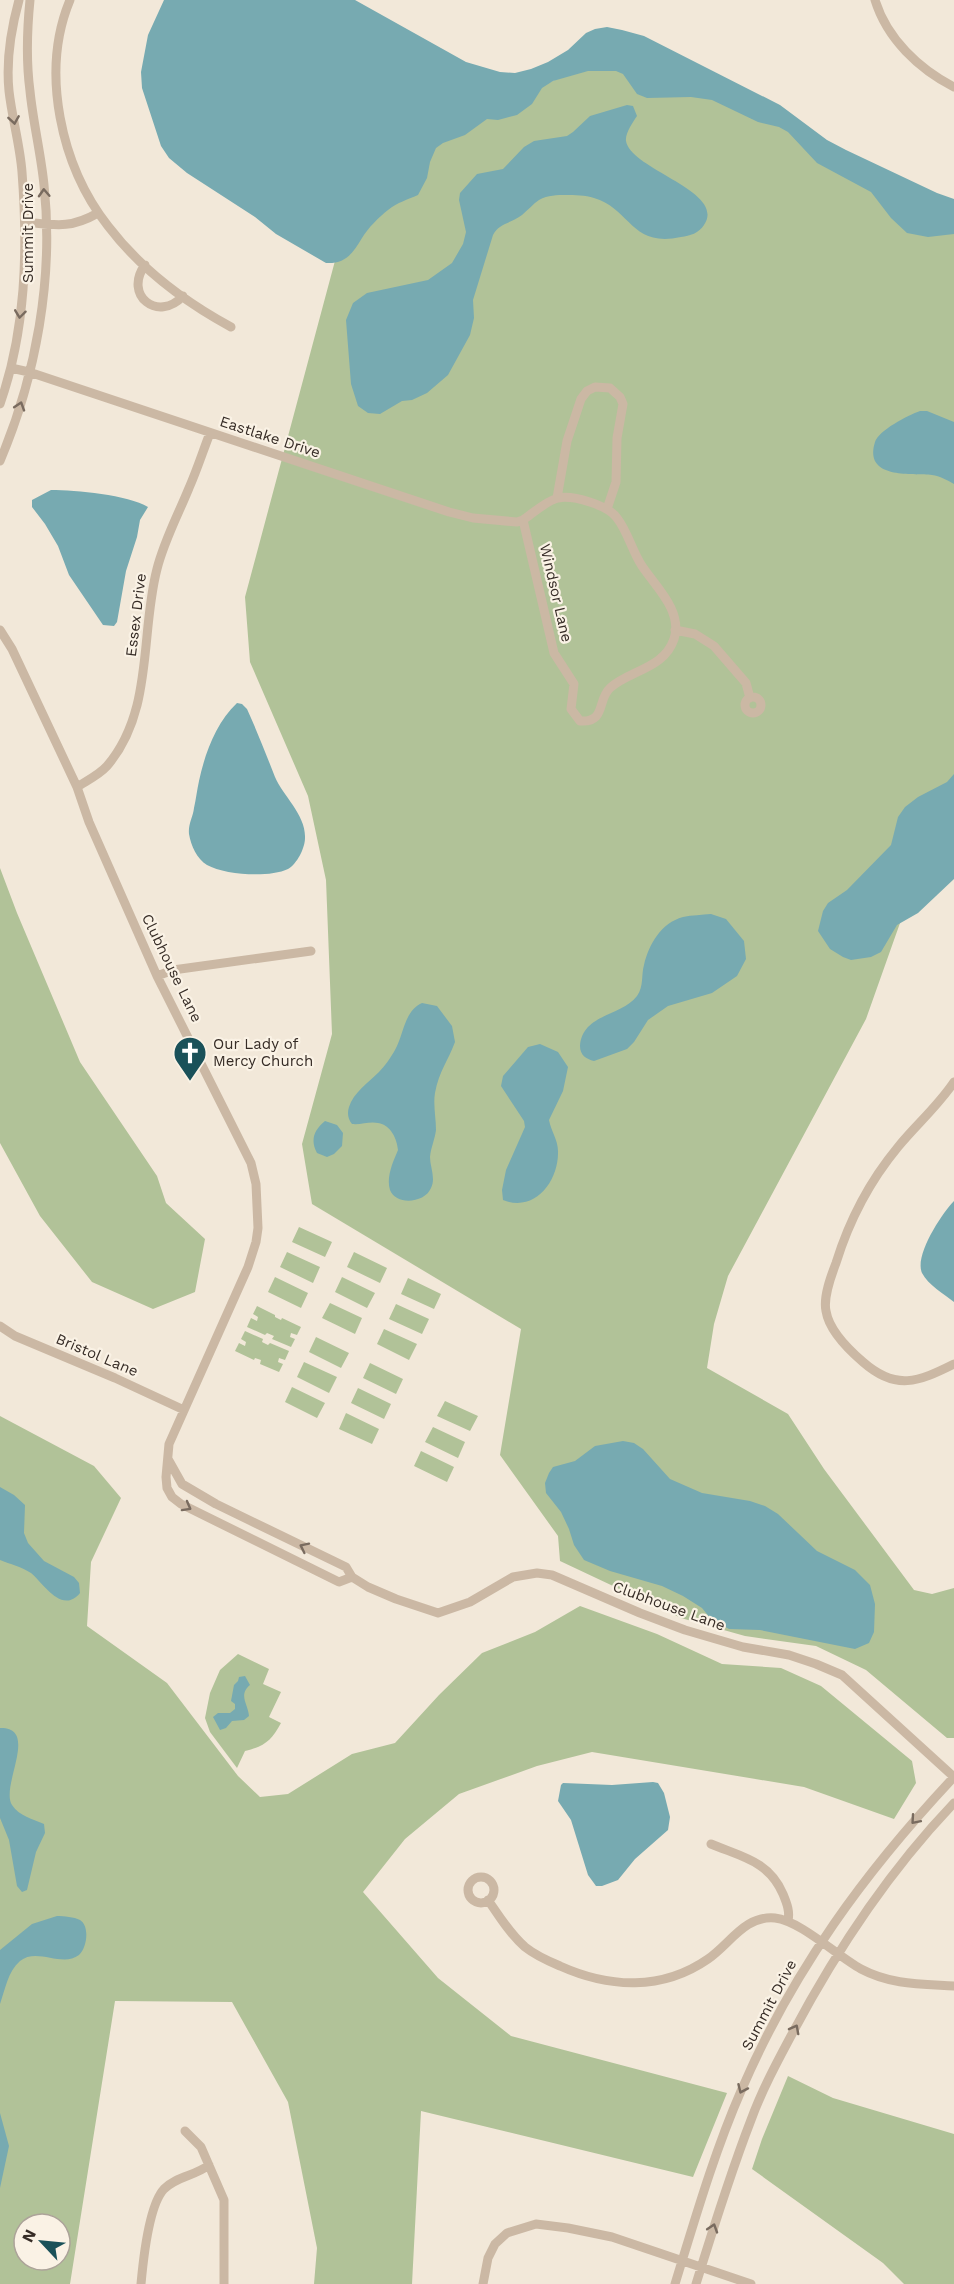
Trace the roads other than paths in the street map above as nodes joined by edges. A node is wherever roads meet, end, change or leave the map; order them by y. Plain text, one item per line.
1 (19, 0) edge
2 (30, 0) edge
3 (70, 0) edge
4 (875, 0) edge
5 (954, 87) edge
6 (98, 213) junction
7 (25, 222) junction
8 (45, 224) junction
9 (145, 265) junction
10 (183, 296) junction
11 (231, 327) dead end
12 (11, 368) junction
13 (30, 372) junction
14 (0, 404) edge
15 (210, 433) junction
16 (0, 461) edge
17 (557, 498) junction
18 (607, 509) junction
19 (523, 520) junction
20 (0, 630) edge
21 (675, 630) junction
22 (750, 698) dead end
23 (77, 787) junction
24 (311, 951) dead end
25 (157, 976) junction
26 (954, 1082) edge
27 (0, 1326) edge
28 (954, 1364) edge
29 (184, 1410) junction
30 (168, 1458) junction
31 (352, 1577) junction
32 (954, 1777) edge
33 (954, 1803) edge
34 (711, 1844) dead end
35 (488, 1900) dead end
36 (788, 1921) junction
37 (821, 1942) junction
38 (838, 1953) junction
39 (954, 1986) edge
40 (185, 2131) dead end
41 (209, 2165) junction
42 (682, 2261) junction
43 (701, 2267) junction
44 (141, 2284) edge
45 (224, 2284) edge
46 (483, 2284) edge
47 (675, 2284) edge
48 (696, 2284) edge
49 (751, 2284) edge

1 -> 7 street, Summit Drive
8 -> 2 street, Summit Drive
3 - 6 street
4 - 5 street
6 - 8 street
6 - 9 street
7 - 8 street
7 -> 12 street, Summit Drive
8 - 13 street, Summit Drive
9 - 10 street
9 - 10 street
10 - 11 street
12 - 13 street, Eastlake Drive
12 - 14 street, Summit Drive
13 - 15 street, Eastlake Drive
16 -> 13 street, Summit Drive
15 - 19 street, Eastlake Drive
15 - 23 street, Essex Drive
17 - 18 street
17 - 18 street
17 - 19 street
18 - 21 street
19 - 21 street, Windsor Lane
20 - 23 street, Clubhouse Lane
21 - 22 street
23 - 25 street, Clubhouse Lane
24 - 25 street
25 - 29 street, Clubhouse Lane
26 - 28 street
27 - 29 street, Bristol Lane
29 - 30 street, Clubhouse Lane
31 -> 30 street, Clubhouse Lane
30 -> 31 street, Clubhouse Lane
31 - 32 street, Clubhouse Lane
32 -> 37 street, Summit Drive
33 - 38 street
34 - 36 street
35 - 36 street
36 - 37 street
37 - 38 street
37 -> 42 street, Summit Drive
38 - 39 street
43 -> 38 street
40 - 41 street
41 - 44 street
41 - 45 street
42 - 43 street
42 - 46 street
42 - 47 street, Summit Drive
43 - 48 street
43 - 49 street

